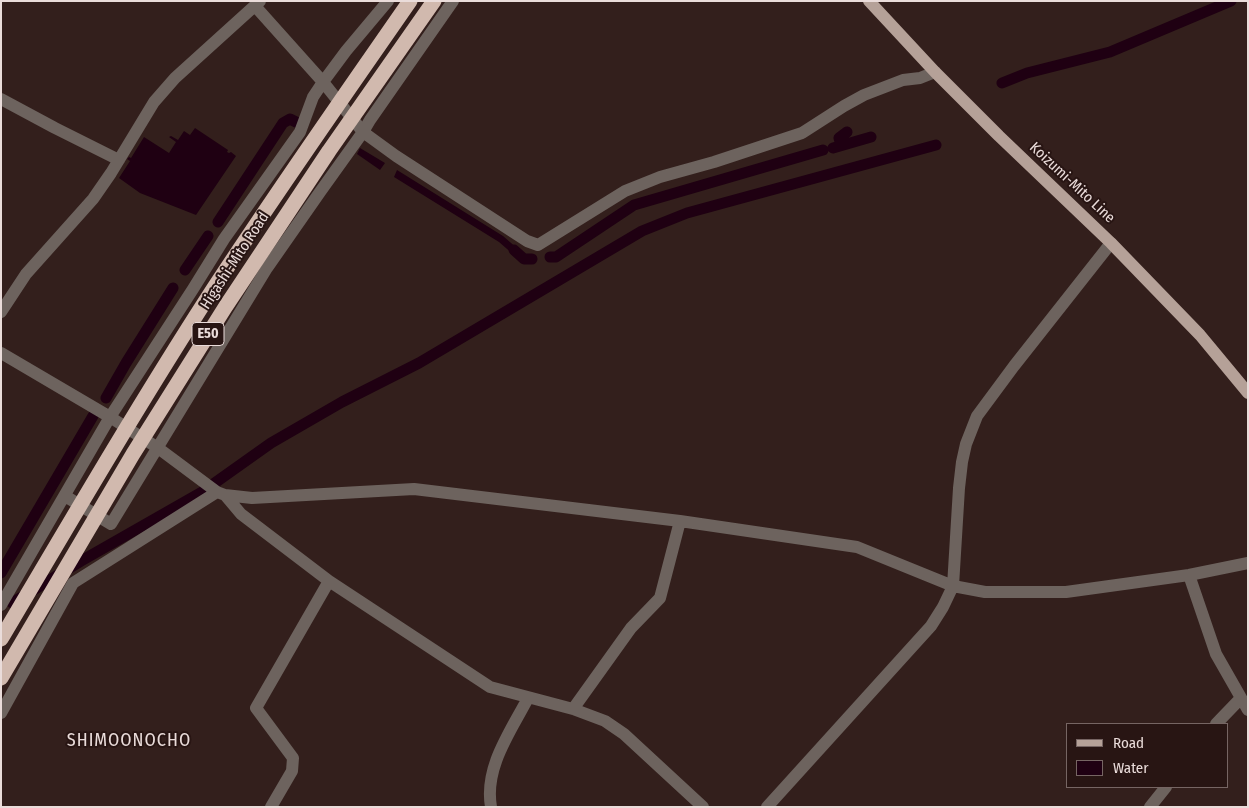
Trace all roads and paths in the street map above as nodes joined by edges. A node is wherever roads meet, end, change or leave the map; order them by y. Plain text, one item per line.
1 (388, 1) edge
2 (410, 1) edge
3 (434, 1) edge
4 (453, 1) edge
5 (869, 1) edge
6 (258, 4) edge
7 (935, 72) junction
8 (323, 82) junction
9 (1, 99) edge
10 (363, 132) junction
11 (119, 160) junction
12 (1111, 243) junction
13 (1, 312) edge
14 (1, 353) edge
15 (1248, 393) edge
16 (110, 417) junction
17 (158, 448) junction
18 (215, 490) junction
19 (65, 496) junction
20 (680, 522) junction
21 (1248, 563) edge
22 (1189, 575) junction
23 (329, 582) junction
24 (953, 586) junction
25 (1, 605) edge
26 (1, 639) edge
27 (1, 654) edge
28 (27, 665) junction
29 (1, 678) edge
30 (528, 698) junction
31 (1241, 698) junction
32 (572, 709) junction
33 (1248, 710) edge
34 (1, 714) edge
35 (1217, 723) edge
36 (1165, 788) edge
37 (271, 807) edge
38 (491, 807) edge
39 (703, 807) edge
40 (767, 807) edge
41 (1150, 807) edge

1 - 8 street
2 - 26 highway, Higashi-Mito Road / E50, bridge
3 - 29 highway, Higashi-Mito Road / E50, bridge
4 - 10 street
5 - 7 main road, Koizumi-Mito Line
6 - 8 street
6 - 11 street
7 - 10 street
7 - 12 main road, Koizumi-Mito Line
8 - 10 street
8 - 16 street
9 - 11 street
10 - 17 street
11 - 13 street
12 - 15 main road, Koizumi-Mito Line
12 - 24 street
14 - 16 street
16 - 17 street
16 - 19 street
17 - 18 street
17 - 19 street
18 - 20 street
18 - 23 street
18 - 28 street
19 - 25 street
20 - 24 street
20 - 32 street
21 - 22 street
22 - 24 street
22 - 31 street
23 - 30 street
23 - 37 street
24 - 40 street
27 - 28 street
28 - 34 street
30 - 32 street
30 - 38 street
31 - 33 street
31 - 35 street
32 - 39 street
36 - 41 street

